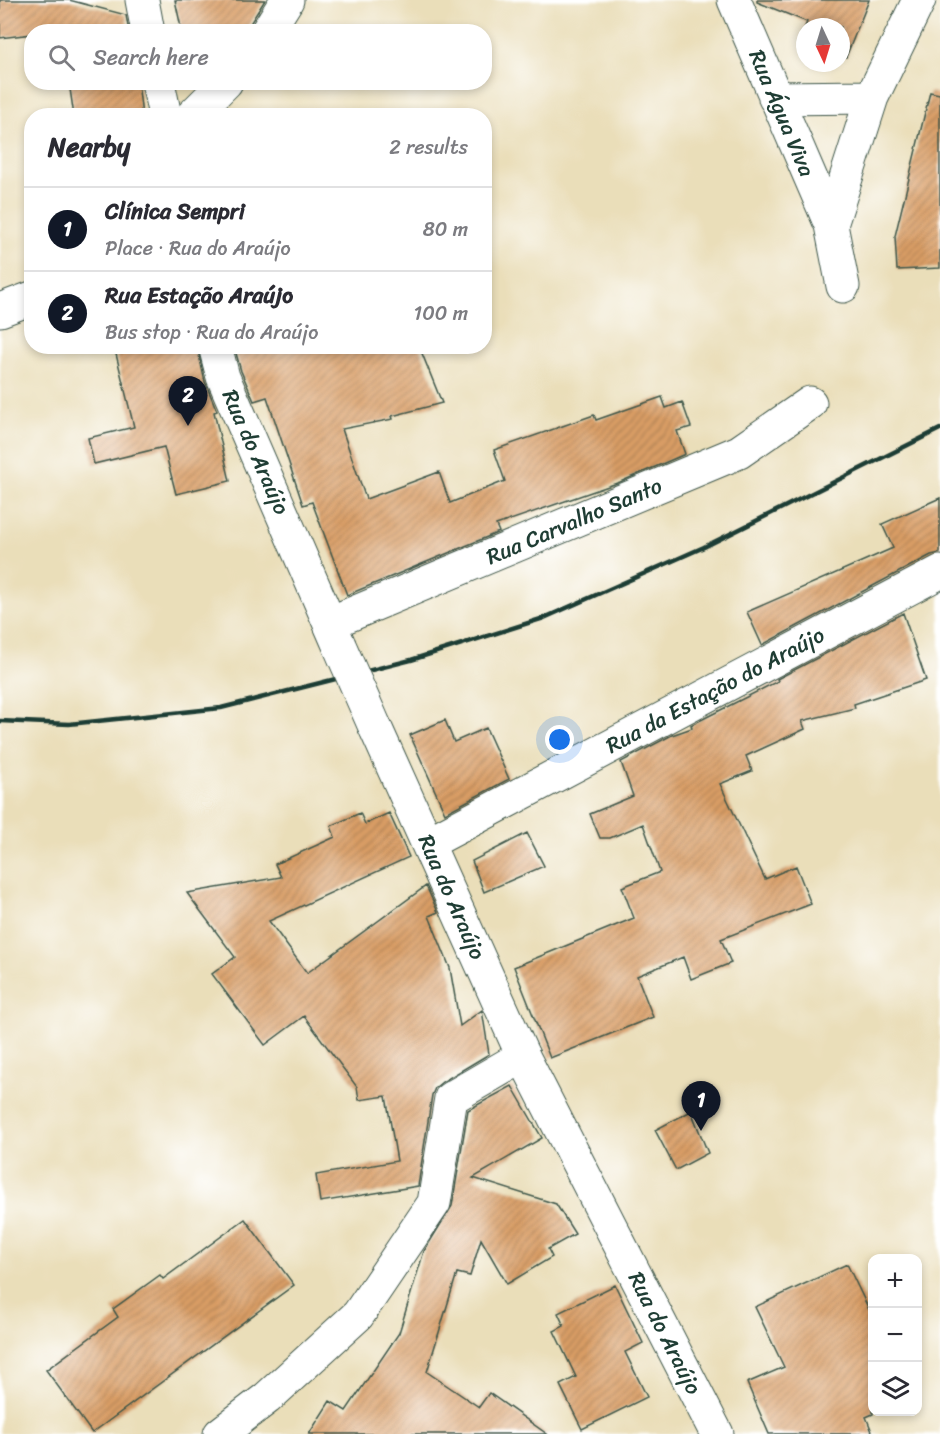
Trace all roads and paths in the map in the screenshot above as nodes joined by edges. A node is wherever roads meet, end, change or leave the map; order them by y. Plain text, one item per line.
1 (142, 0) edge
2 (286, 0) edge
3 (734, 0) edge
4 (919, 0) edge
5 (146, 24) edge
6 (272, 24) edge
7 (160, 90) edge
8 (218, 90) edge
9 (872, 97) junction
10 (775, 98) junction
11 (163, 108) edge
12 (200, 108) edge
13 (831, 225) junction
14 (843, 286) dead end
15 (24, 301) edge
16 (0, 310) edge
17 (217, 354) edge
18 (810, 404) dead end
19 (940, 572) edge
20 (335, 634) junction
21 (428, 843) junction
22 (523, 1056) junction
23 (220, 1434) edge
24 (717, 1434) edge

1 - 5 street
2 - 6 street
3 - 10 street, Rua Água Viva
4 - 9 street
7 - 11 street
8 - 12 street
9 - 10 street
9 - 13 street
10 - 13 street, Rua Água Viva
13 - 14 street, Rua Água Viva
15 - 16 street
17 - 20 street, Rua do Araújo
18 - 20 street, Rua Carvalho Santo
19 - 21 street, Rua da Estação do Araújo
20 - 21 street, Rua do Araújo, bridge
21 - 22 street, Rua do Araújo
22 - 23 street
22 - 24 street, Rua do Araújo

